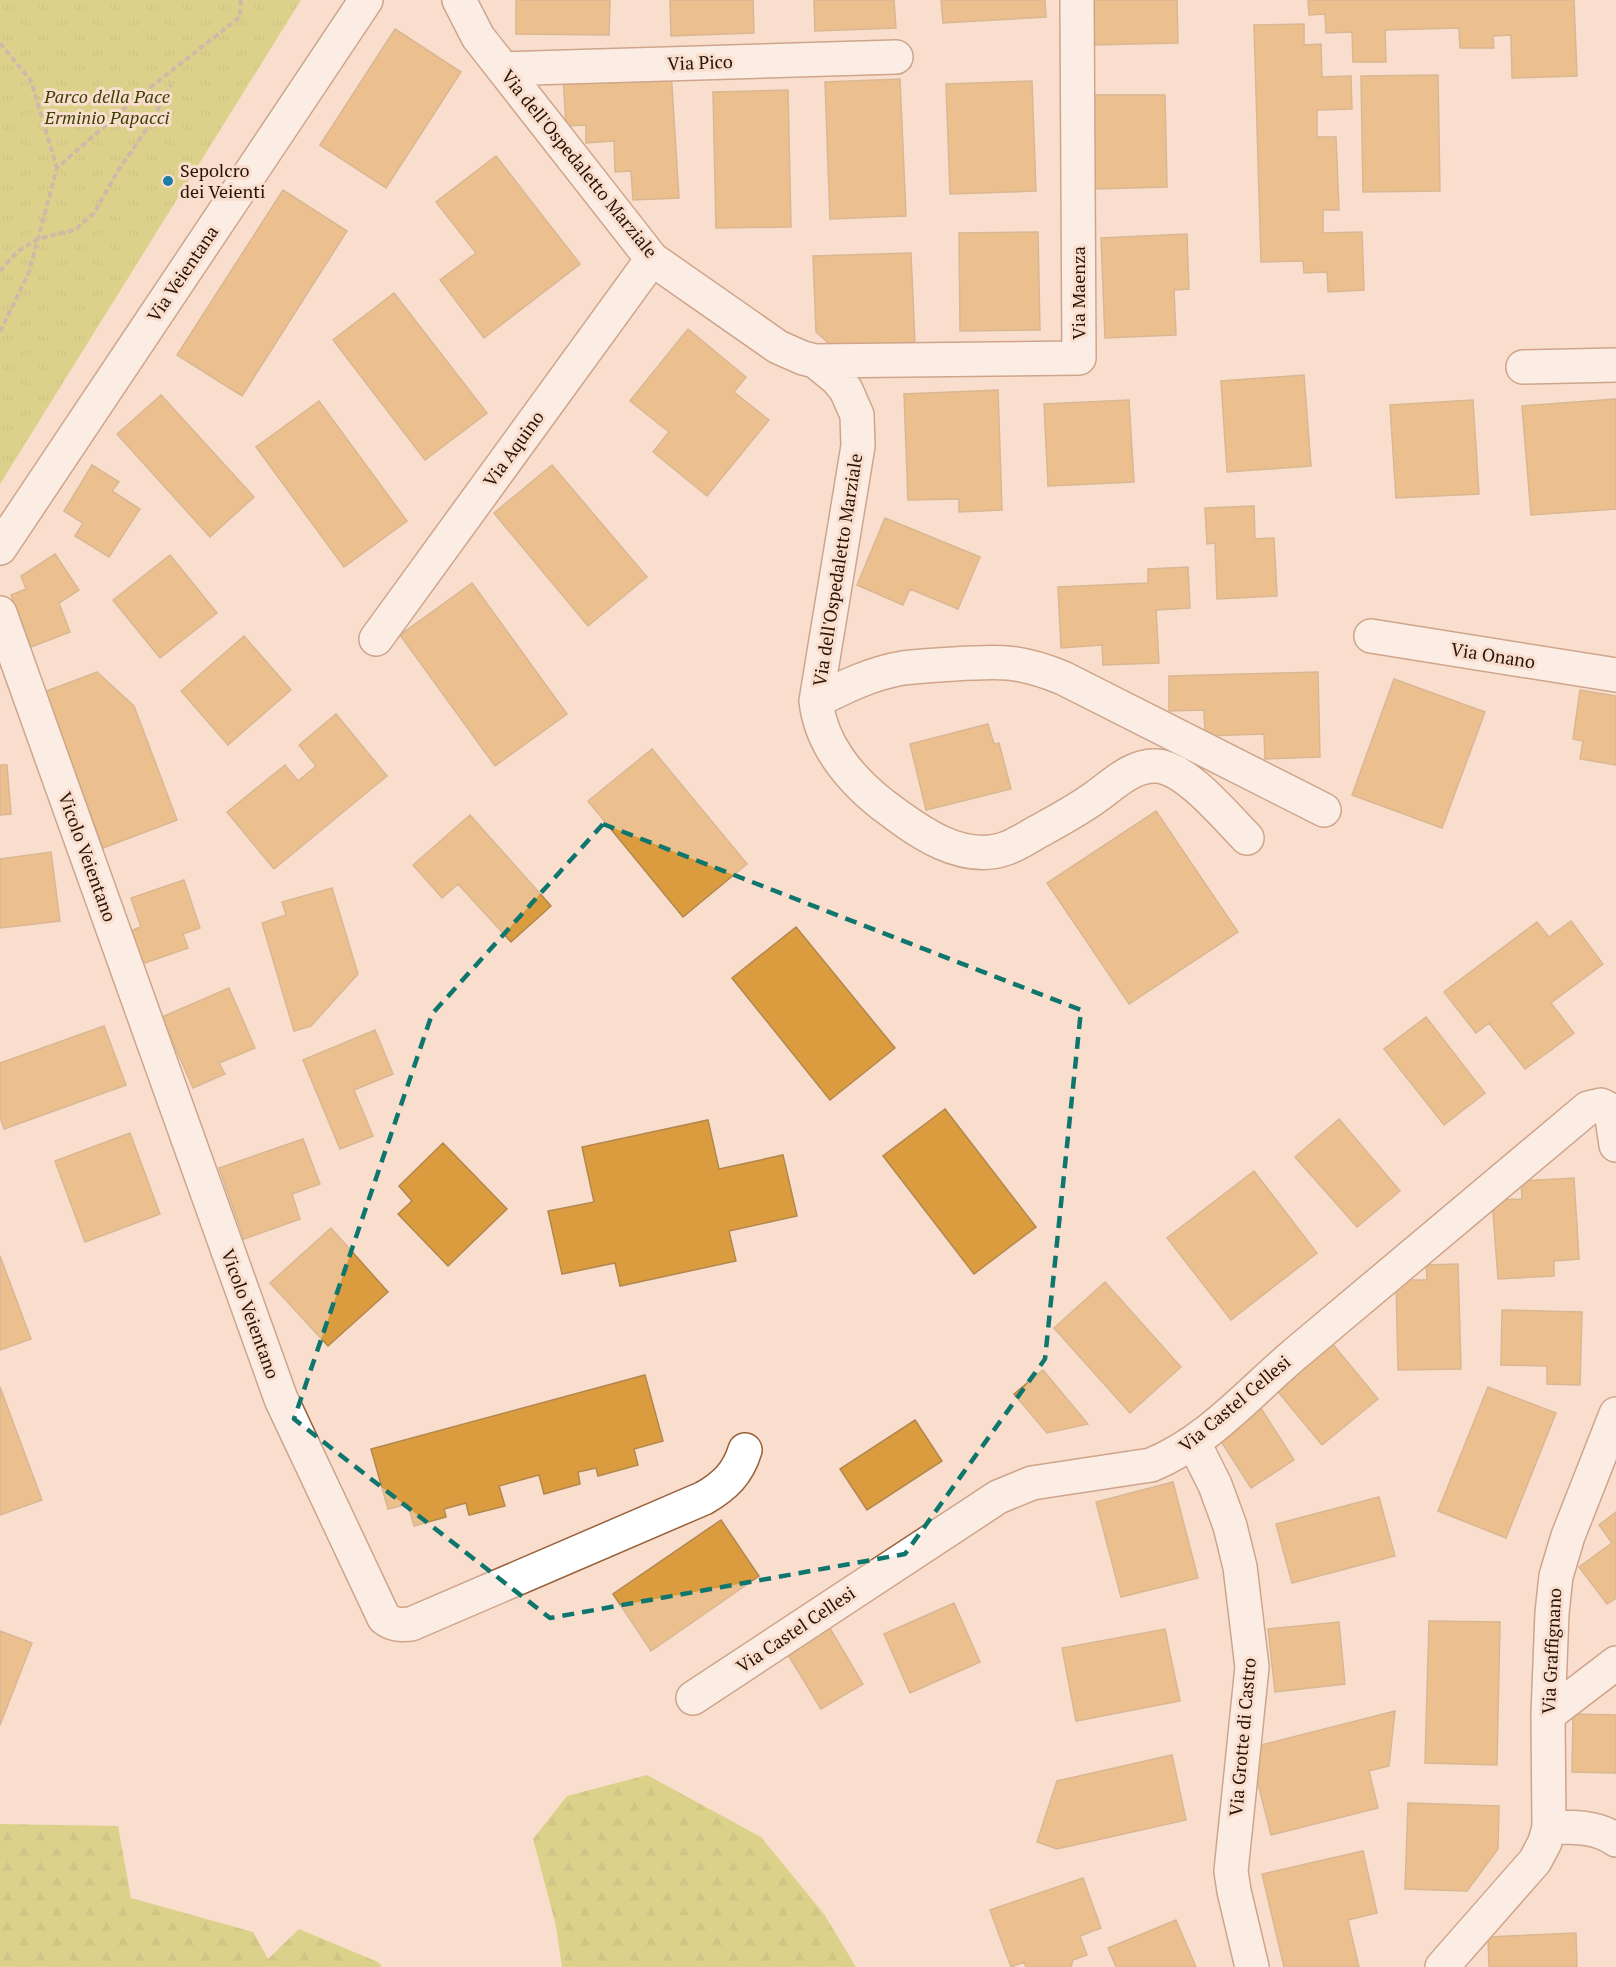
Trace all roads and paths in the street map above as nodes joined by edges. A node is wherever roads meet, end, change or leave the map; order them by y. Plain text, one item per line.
1 (241, 0) edge
2 (366, 0) edge
3 (459, 0) edge
4 (1077, 0) edge
5 (0, 43) edge
6 (897, 57) dead end
7 (503, 69) junction
8 (171, 85) dead end
9 (57, 168) junction
10 (38, 239) junction
11 (652, 259) junction
12 (0, 271) edge
13 (0, 332) edge
14 (815, 361) junction
15 (1616, 365) edge
16 (1523, 367) dead end
17 (0, 548) edge
18 (0, 613) edge
19 (1371, 636) dead end
20 (376, 639) dead end
21 (1616, 675) edge
22 (816, 701) junction
23 (1324, 810) dead end
24 (1247, 838) dead end
25 (1616, 1145) edge
26 (1616, 1414) edge
27 (1194, 1443) junction
28 (745, 1450) dead end
29 (1616, 1664) edge
30 (693, 1698) dead end
31 (1548, 1715) junction
32 (1549, 1827) junction
33 (1616, 1840) edge
34 (1251, 1967) edge
35 (1442, 1967) edge

1 - 9 path
2 - 17 street, Via Veientana
3 - 7 street, Via dell'Ospedaletto Marziale
4 - 14 street, Via Maenza
5 - 9 path
6 - 7 street, Via Pico
7 - 11 street, Via dell'Ospedaletto Marziale
8 - 10 path
9 - 10 path
10 - 12 path
10 - 13 path
11 - 14 street, Via dell'Ospedaletto Marziale
11 - 20 street, Via Aquino
14 - 22 street, Via dell'Ospedaletto Marziale
15 - 16 street
18 - 28 street, Vicolo Veientano
19 - 21 street, Via Onano
22 - 23 street, Via dell'Ospedaletto Marziale
22 - 24 street, Via dell'Ospedaletto Marziale
25 - 27 street, Via Castel Cellesi
26 - 31 street, Via Graffignano
27 - 30 street, Via Castel Cellesi
27 - 34 street, Via Grotte di Castro
29 - 31 street
31 - 32 street, Via Graffignano
32 - 33 street
32 - 35 street

